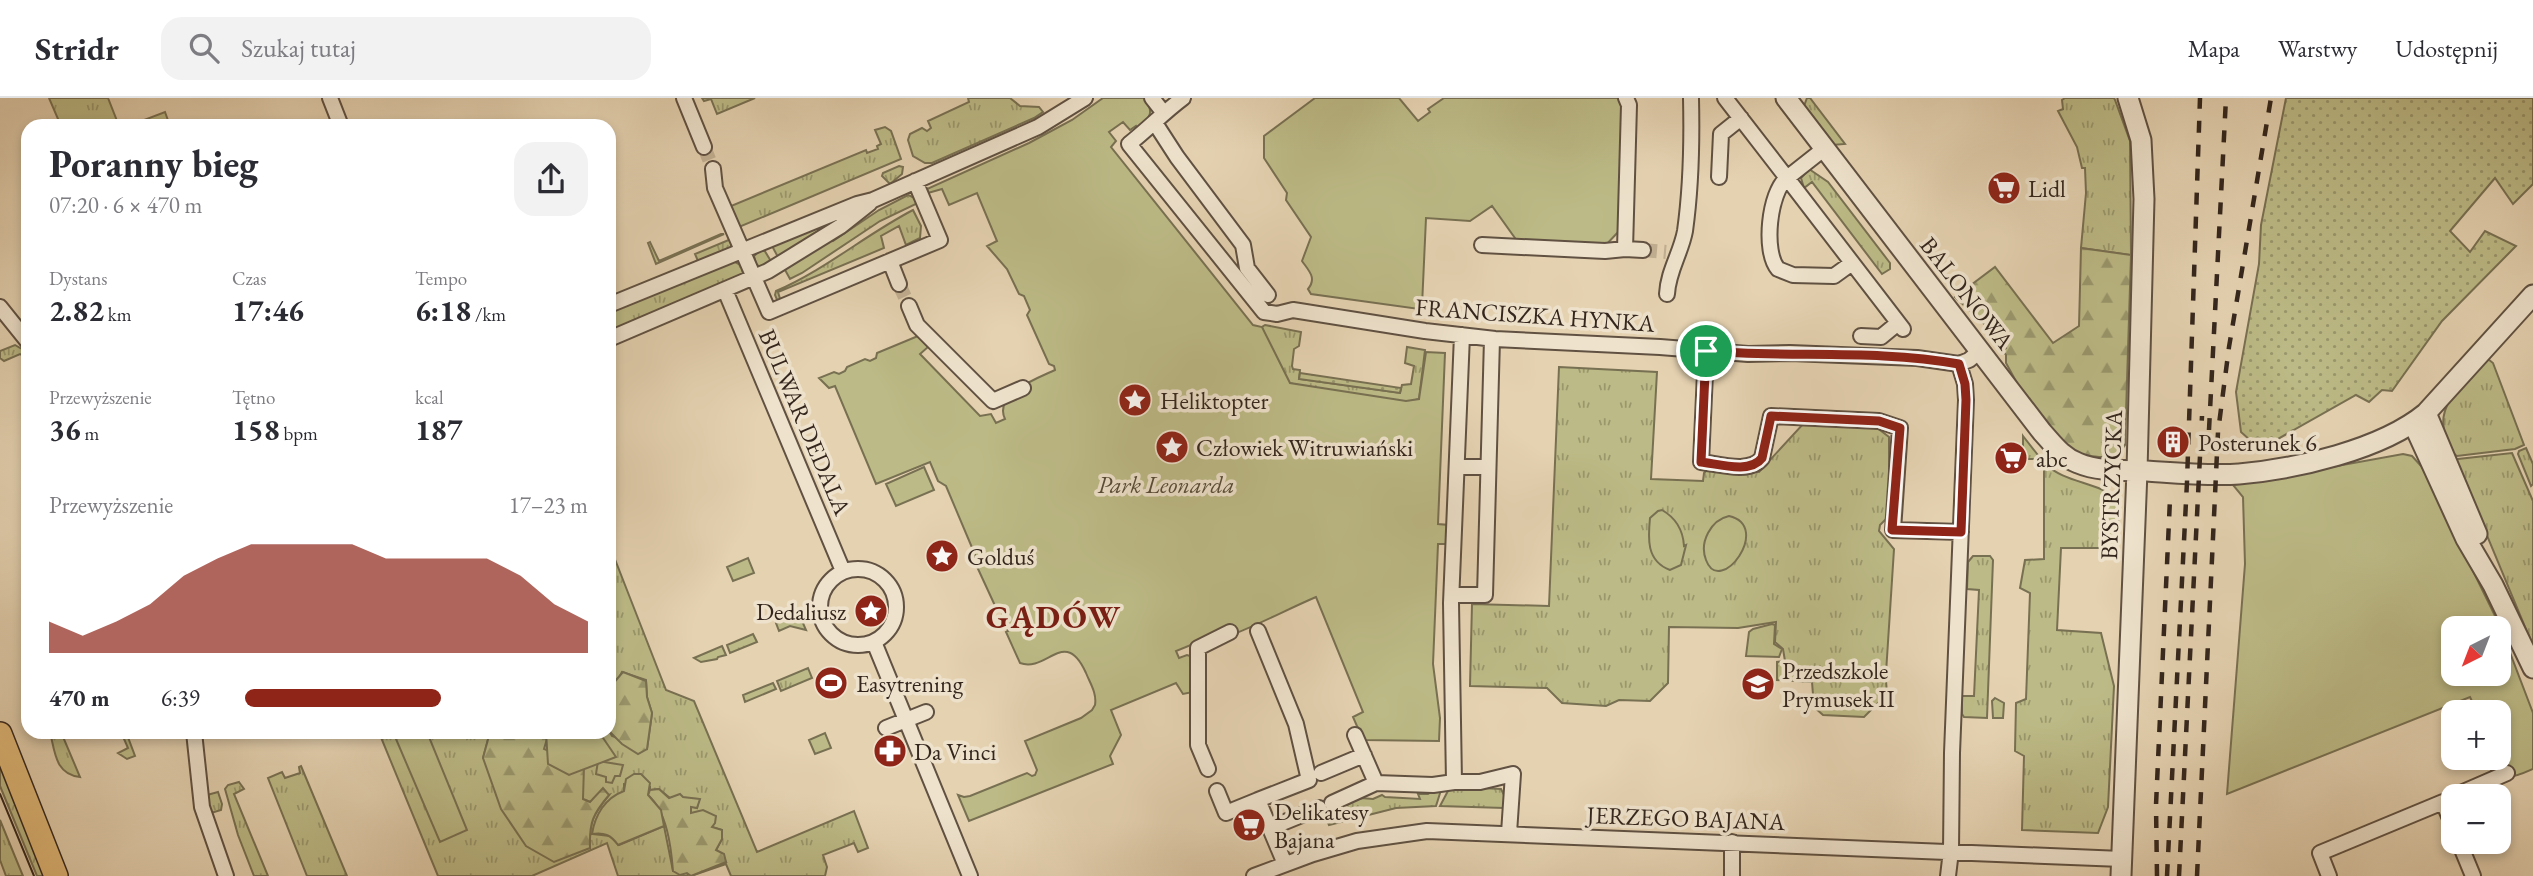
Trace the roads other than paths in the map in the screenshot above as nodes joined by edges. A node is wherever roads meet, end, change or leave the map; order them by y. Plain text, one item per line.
1 (330, 98) edge
2 (684, 98) edge
3 (1085, 98) edge
4 (1152, 98) edge
5 (1183, 98) edge
6 (1626, 98) edge
7 (1691, 98) edge
8 (1725, 98) edge
9 (1786, 98) edge
10 (2128, 98) edge
11 (1159, 118) junction
12 (1741, 118) junction
13 (338, 119) edge
14 (704, 147) tunnel mouth
15 (1825, 148) junction
16 (713, 169) tunnel mouth
17 (1719, 177) dead end
18 (1787, 178) junction
19 (915, 181) junction
20 (873, 200) junction
21 (1482, 245) dead end
22 (1625, 249) junction
23 (1643, 250) tunnel mouth
24 (742, 251) junction
25 (890, 261) junction
26 (1853, 263) junction
27 (754, 278) junction
28 (899, 284) tunnel mouth
29 (1252, 288) junction
30 (725, 290) junction
31 (1667, 293) dead end
32 (1268, 295) dead end
33 (2533, 295) edge
34 (616, 302) edge
35 (909, 306) tunnel mouth
36 (0, 307) edge
37 (21, 333) edge
38 (1462, 335) junction
39 (616, 336) edge
40 (1861, 336) dead end
41 (1492, 339) junction
42 (1706, 351) junction
43 (1980, 351) junction
44 (1959, 364) junction
45 (1023, 388) dead end
46 (2420, 418) junction
47 (1457, 467) junction
48 (1488, 467) junction
49 (2137, 471) junction
50 (1961, 532) junction
51 (843, 571) junction
52 (1452, 595) junction
53 (1258, 631) dead end
54 (1230, 632) dead end
55 (874, 642) junction
56 (2533, 668) edge
57 (926, 712) dead end
58 (905, 720) junction
59 (886, 728) dead end
60 (0, 734) edge
61 (1355, 735) dead end
62 (195, 739) edge
63 (1364, 755) junction
64 (1208, 769) dead end
65 (2507, 773) dead end
66 (1321, 774) dead end
67 (1454, 782) junction
68 (1376, 783) junction
69 (2482, 784) edge
70 (1217, 791) dead end
71 (1258, 800) junction
72 (2441, 802) edge
73 (1270, 828) junction
74 (1509, 834) junction
75 (1732, 842) junction
76 (1951, 851) junction
77 (2464, 854) edge
78 (1285, 864) junction
79 (2121, 867) edge
80 (56, 876) edge
81 (226, 876) edge
82 (970, 876) edge
83 (1254, 876) edge
84 (1732, 876) edge
85 (1948, 876) edge
86 (2329, 876) edge
87 (2473, 876) edge

1 - 13 street
2 - 14 street
3 - 19 street
4 - 11 street
5 - 11 street
6 - 22 street
7 - 31 street
8 - 12 street
9 - 15 street, BALONOWA
10 - 49 street, BYSTRZYCKA
11 - 29 street
11 - 29 street
12 - 17 street
12 - 18 street
15 - 18 street
15 - 43 street, BALONOWA
16 - 24 street
18 - 26 street
18 - 26 street
19 - 20 street
19 - 25 street
20 - 24 street
20 - 27 street
21 - 22 street
22 - 23 street
24 - 27 street
24 - 34 street
25 - 27 street
25 - 28 street
26 - 40 street
27 - 30 street
29 - 32 street
29 - 38 street, FRANCISZKA HYNKA
30 - 39 street
30 - 51 street, BULWAR DEDALA
33 - 46 street, BALONOWA
35 - 45 street
36 - 37 street
38 - 41 street, FRANCISZKA HYNKA
38 - 47 street
41 - 42 street, FRANCISZKA HYNKA
41 - 48 street
42 - 44 street, FRANCISZKA HYNKA
42 - 50 street
43 - 44 street
43 - 49 street, BALONOWA
44 - 50 street
46 - 49 street, BALONOWA
46 - 56 street
47 - 48 street
47 - 52 street
48 - 52 street
49 - 79 street, BYSTRZYCKA
50 - 76 street
51 - 55 street
51 - 55 street
52 - 67 street
53 - 71 street
54 - 64 street
55 - 58 street
57 - 58 street
58 - 59 street
58 - 82 street
60 - 80 main road
61 - 63 street
62 - 81 street
63 - 66 street
63 - 68 street
65 - 69 street
67 - 68 street
67 - 74 street
68 - 73 street
70 - 71 street
71 - 73 street
72 - 86 street
73 - 78 street
74 - 75 street, JERZEGO BAJANA
74 - 78 street, JERZEGO BAJANA
75 - 76 street, JERZEGO BAJANA
75 - 84 street
76 - 79 street, JERZEGO BAJANA
76 - 85 street
77 - 87 street
78 - 83 street, JERZEGO BAJANA

